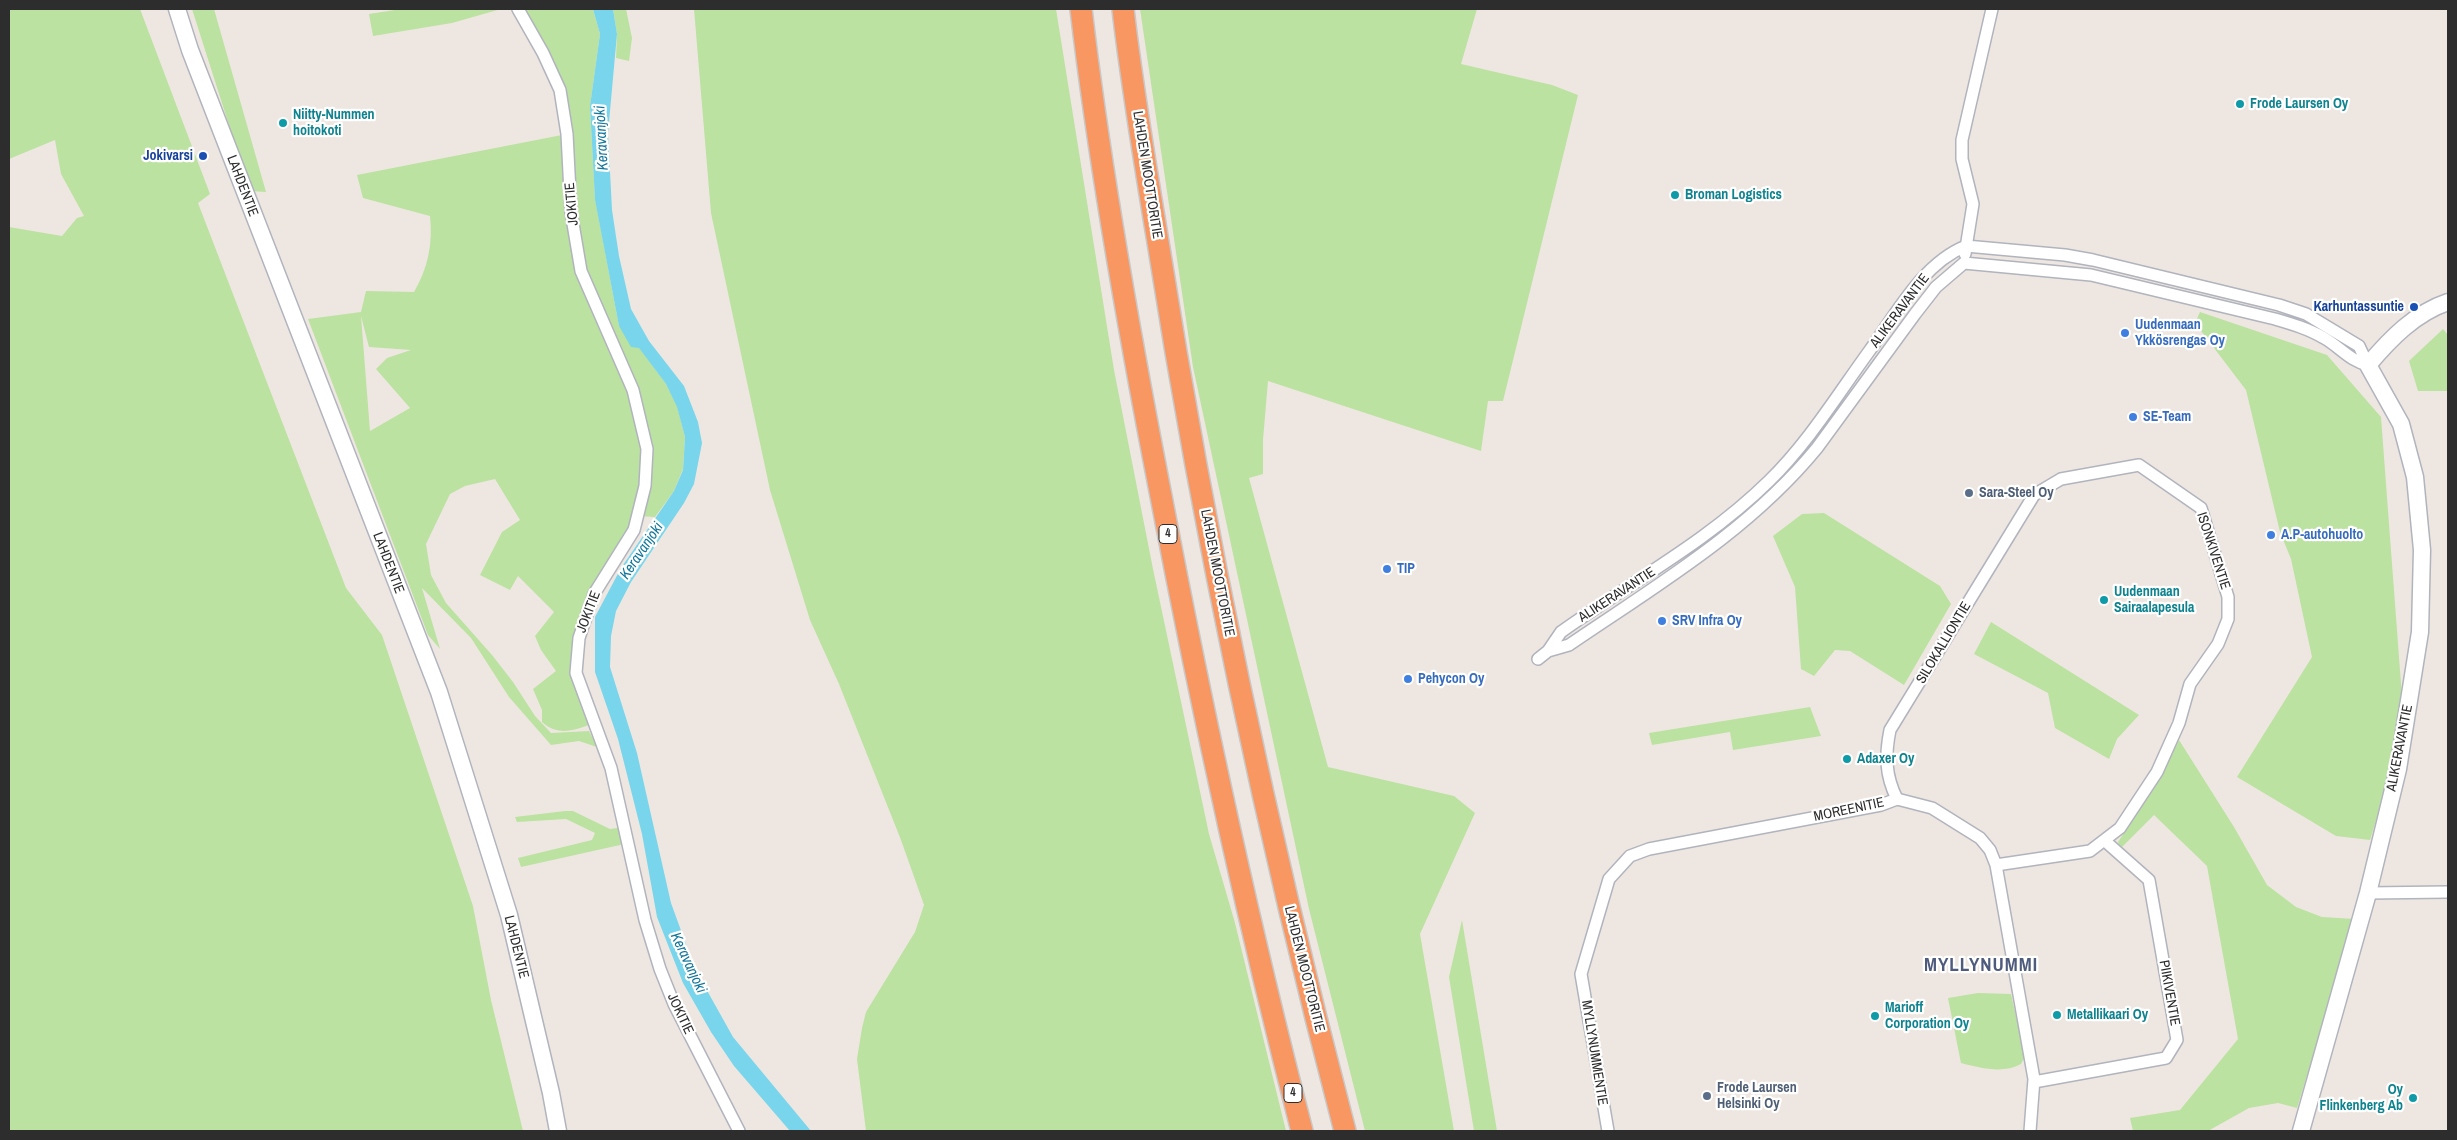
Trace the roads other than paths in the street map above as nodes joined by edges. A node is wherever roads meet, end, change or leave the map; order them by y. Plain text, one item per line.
1 (176, 9) edge
2 (518, 9) edge
3 (1081, 9) edge
4 (1123, 9) edge
5 (1992, 9) edge
6 (1966, 246) junction
7 (1964, 263) junction
8 (2448, 302) edge
9 (2368, 365) junction
10 (2034, 495) joint
11 (1548, 651) junction
12 (1538, 659) dead end
13 (1896, 799) junction
14 (2105, 841) junction
15 (1996, 865) junction
16 (2448, 892) edge
17 (2368, 893) junction
18 (1581, 974) joint
19 (2034, 1082) junction
20 (558, 1131) edge
21 (739, 1131) edge
22 (1302, 1131) edge
23 (1345, 1131) edge
24 (1608, 1131) edge
25 (2030, 1131) edge
26 (2301, 1131) edge

1 - 20 main road, LAHDENTIE
2 - 21 street, JOKITIE
3 - 22 highway, 4
4 - 23 highway, LAHDEN MOOTTORITIE
5 - 6 street
6 - 7 street
6 - 9 street, ALIKERAVANTIE
6 - 11 street, ALIKERAVANTIE
7 - 9 street
7 - 11 street, ALIKERAVANTIE
8 - 9 main road
9 - 17 main road, ALIKERAVANTIE
10 - 13 street, SILOKALLIONTIE
10 - 14 street, ISONKIVENTIE
11 - 12 street, ALIKERAVANTIE
13 - 15 street, MOREENITIE
13 - 18 street, MOREENITIE
14 - 15 street, ISONKIVENTIE
14 - 19 street, PIIKIVENTIE
15 - 19 street, MOREENITIE
16 - 17 street
17 - 26 main road, ALIKERAVANTIE
18 - 24 street, MYLLYNUMMENTIE
19 - 25 street, MOREENITIE

